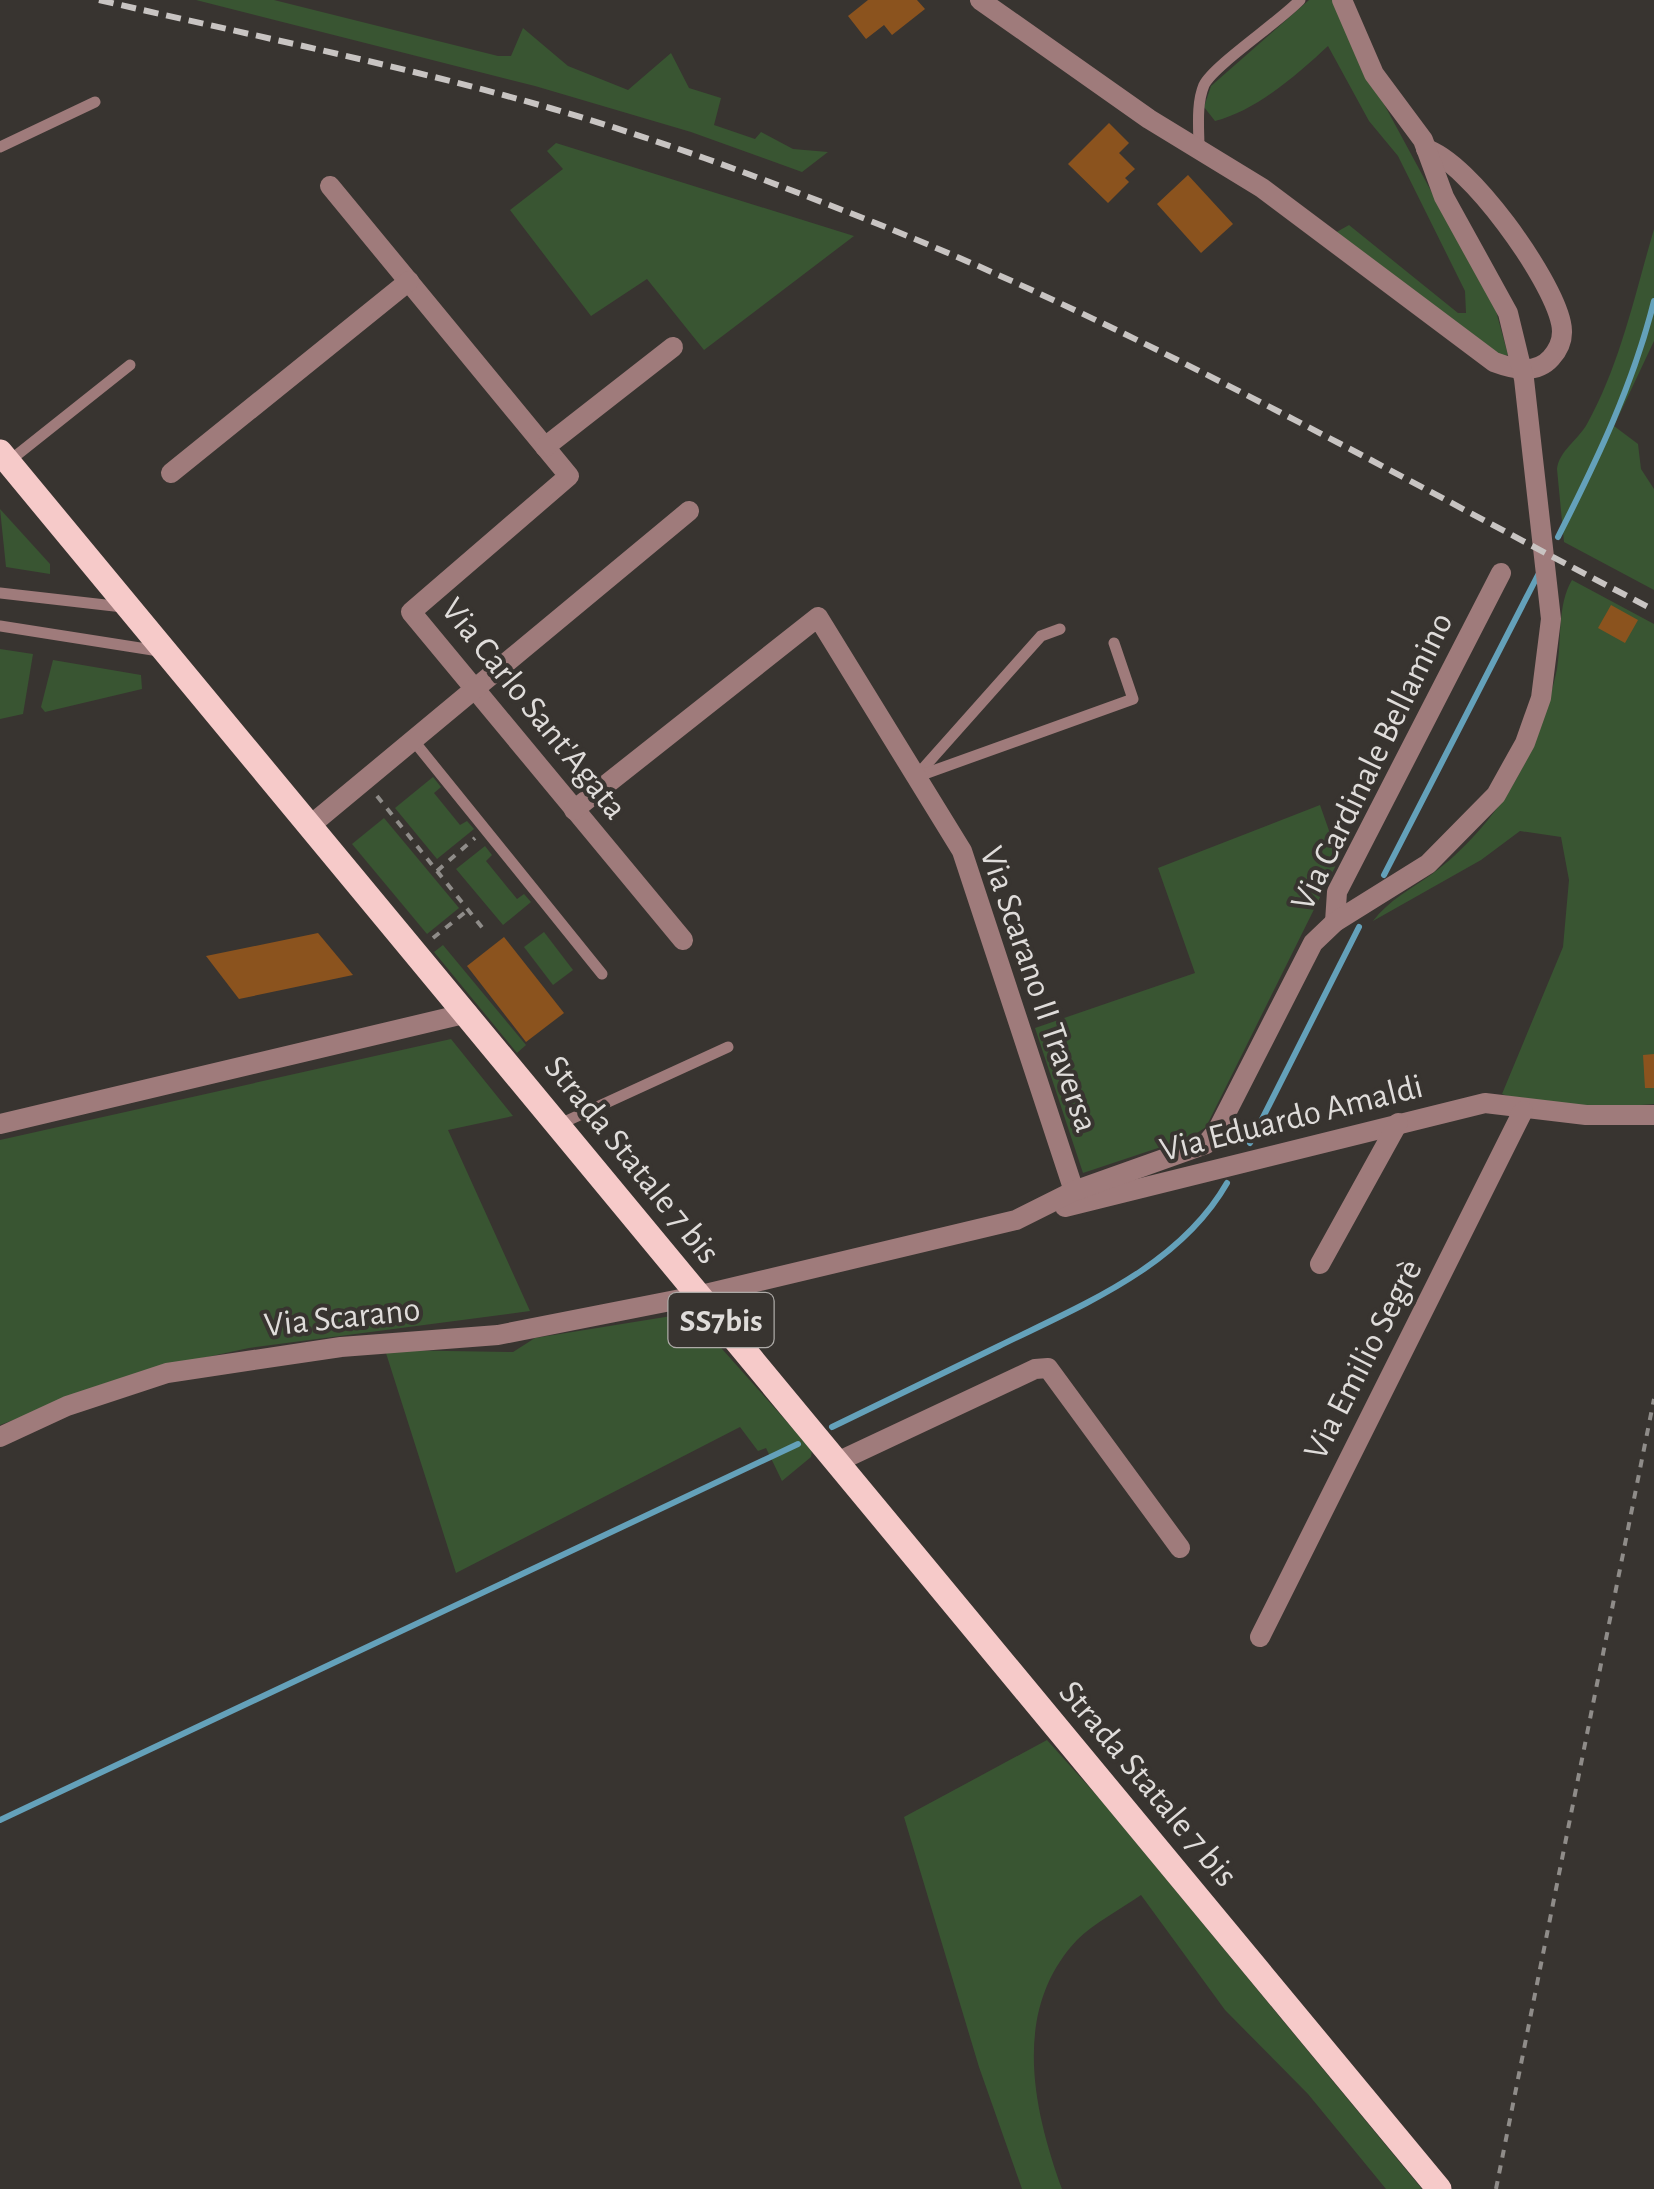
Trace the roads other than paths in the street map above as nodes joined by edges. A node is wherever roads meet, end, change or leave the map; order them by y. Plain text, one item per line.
1 (980, 0) edge
2 (1300, 0) edge
3 (1342, 0) edge
4 (95, 102) dead end
5 (0, 147) edge
6 (1426, 149) junction
7 (1199, 150) junction
8 (330, 186) dead end
9 (408, 281) junction
10 (673, 347) dead end
11 (130, 365) dead end
12 (545, 447) junction
13 (4, 457) edge
14 (170, 474) dead end
15 (689, 510) dead end
16 (1502, 573) dead end
17 (0, 594) edge
18 (127, 607) junction
19 (0, 626) edge
20 (1060, 629) dead end
21 (1114, 643) dead end
22 (166, 652) junction
23 (473, 690) junction
24 (413, 740) junction
25 (916, 776) junction
26 (574, 810) junction
27 (312, 824) junction
28 (1335, 922) junction
29 (683, 940) dead end
30 (602, 974) dead end
31 (468, 1013) junction
32 (728, 1047) dead end
33 (1523, 1111) junction
34 (1654, 1114) edge
35 (1398, 1122) junction
36 (0, 1124) edge
37 (560, 1124) junction
38 (1074, 1192) junction
39 (1016, 1220) junction
40 (1320, 1264) dead end
41 (700, 1296) junction
42 (0, 1438) edge
43 (837, 1462) junction
44 (1180, 1548) dead end
45 (1260, 1637) dead end
46 (1440, 2189) edge

1 - 7 street
2 - 7 lane
3 - 6 street
4 - 5 lane
6 - 7 street
6 - 28 street
8 - 9 street, Via Carlo Sant'Agata
9 - 12 street, Via Carlo Sant'Agata
9 - 14 street
10 - 12 street
11 - 13 lane
12 - 23 street, Via Carlo Sant'Agata
13 - 18 main road, Strada Statale 7 bis / SS7bis
15 - 23 street
16 - 28 street, Via Cardinale Bellamino
17 - 18 lane
18 - 22 main road, Strada Statale 7 bis / SS7bis
19 - 22 lane
20 - 25 lane
21 - 25 lane
22 - 27 main road, Strada Statale 7 bis / SS7bis
23 - 24 street
23 - 26 street, Via Carlo Sant'Agata
24 - 27 street
24 - 30 lane
25 - 26 street, Via Scarano II Traversa
25 - 38 street, Via Scarano II Traversa
26 - 29 street, Via Carlo Sant'Agata
27 - 31 main road, Strada Statale 7 bis / SS7bis
28 - 38 street, Via Cardinale Bellamino
31 - 36 street
31 - 37 main road, Strada Statale 7 bis / SS7bis
32 - 37 lane
33 - 34 street, Via Eduardo Amaldi
33 - 35 street, Via Eduardo Amaldi
33 - 45 street, Via Emilio Segrè
35 - 39 street, Via Eduardo Amaldi
35 - 40 street
37 - 41 main road, Strada Statale 7 bis / SS7bis
38 - 39 street, Via Cardinale Bellamino
39 - 41 street, Via Cardinale Bellamino
41 - 42 street, Via Scarano
41 - 43 main road, Strada Statale 7 bis / SS7bis
43 - 44 street
43 - 46 main road, Strada Statale 7 bis / SS7bis

